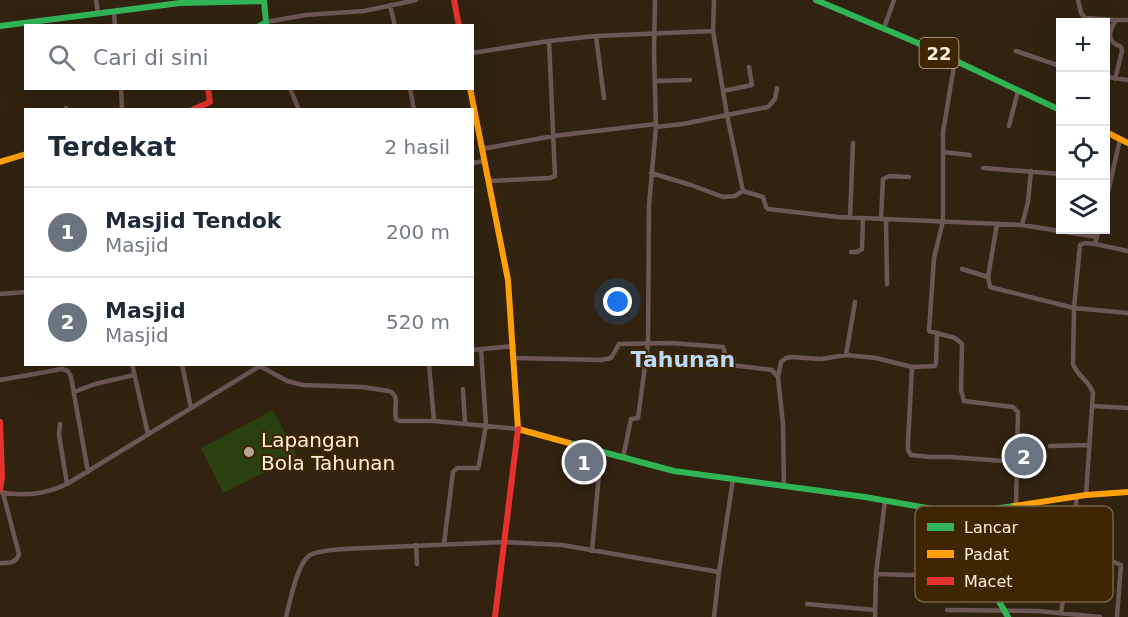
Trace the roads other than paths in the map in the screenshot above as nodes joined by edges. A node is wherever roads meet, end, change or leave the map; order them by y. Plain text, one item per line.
1 (96, 0) edge
2 (264, 0) edge
3 (416, 0) edge
4 (454, 0) edge
5 (655, 0) edge
6 (714, 0) edge
7 (816, 0) edge
8 (894, 0) edge
9 (1078, 0) edge
10 (180, 2) edge
11 (390, 6) junction
12 (114, 12) junction
13 (98, 14) junction
14 (1116, 20) junction
15 (1128, 20) edge
16 (115, 24) edge
17 (267, 24) edge
18 (394, 24) edge
19 (459, 24) edge
20 (0, 26) edge
21 (884, 28) junction
22 (713, 31) junction
23 (654, 34) junction
24 (596, 36) junction
25 (549, 41) junction
26 (1016, 51) dead end
27 (474, 53) edge
28 (955, 60) junction
29 (1056, 65) edge
30 (749, 67) dead end
31 (1110, 77) edge
32 (1115, 78) junction
33 (690, 80) dead end
34 (1128, 80) edge
35 (656, 81) junction
36 (777, 88) dead end
37 (121, 90) edge
38 (208, 90) edge
39 (291, 90) edge
40 (410, 90) edge
41 (470, 90) edge
42 (723, 91) junction
43 (1018, 91) junction
44 (604, 98) dead end
45 (210, 102) junction
46 (122, 108) edge
47 (196, 108) edge
48 (212, 108) edge
49 (298, 108) edge
50 (414, 108) edge
51 (472, 108) edge
52 (1056, 108) edge
53 (728, 115) junction
54 (474, 116) edge
55 (656, 126) junction
56 (1009, 126) dead end
57 (1110, 134) edge
58 (553, 136) junction
59 (1120, 139) junction
60 (853, 142) dead end
61 (1128, 143) edge
62 (482, 149) junction
63 (943, 152) junction
64 (24, 155) edge
65 (969, 155) dead end
66 (485, 161) junction
67 (0, 162) edge
68 (474, 163) edge
69 (983, 168) dead end
70 (1031, 171) junction
71 (651, 173) junction
72 (1056, 174) edge
73 (909, 177) dead end
74 (489, 182) junction
75 (1110, 183) edge
76 (743, 191) junction
77 (850, 218) junction
78 (863, 218) junction
79 (883, 219) junction
80 (943, 221) junction
81 (997, 224) junction
82 (1022, 225) junction
83 (1098, 234) edge
84 (1097, 237) junction
85 (1095, 244) junction
86 (1128, 251) edge
87 (850, 252) dead end
88 (962, 269) dead end
89 (988, 277) junction
90 (887, 284) dead end
91 (24, 291) edge
92 (0, 294) edge
93 (855, 302) dead end
94 (1074, 308) junction
95 (1128, 313) edge
96 (937, 334) junction
97 (648, 344) junction
98 (514, 346) junction
99 (482, 349) junction
100 (474, 350) edge
101 (846, 356) junction
102 (515, 358) junction
103 (132, 366) edge
104 (182, 366) edge
105 (258, 366) edge
106 (429, 366) edge
107 (912, 367) junction
108 (134, 375) junction
109 (778, 377) junction
110 (0, 380) edge
111 (463, 389) dead end
112 (74, 392) junction
113 (1093, 406) junction
114 (191, 408) junction
115 (1128, 408) edge
116 (434, 421) junction
117 (0, 422) edge
118 (60, 424) dead end
119 (465, 424) junction
120 (486, 425) junction
121 (518, 429) junction
122 (147, 435) junction
123 (1090, 445) junction
124 (1050, 446) dead end
125 (601, 452) junction
126 (623, 458) junction
127 (1018, 462) junction
128 (88, 472) junction
129 (733, 478) junction
130 (67, 484) junction
131 (784, 487) junction
132 (1, 491) edge
133 (1128, 492) edge
134 (1086, 495) junction
135 (1077, 496) junction
136 (885, 501) junction
137 (1016, 505) junction
138 (915, 506) edge
139 (1010, 506) edge
140 (1076, 506) edge
141 (504, 542) junction
142 (444, 544) junction
143 (416, 545) junction
144 (592, 551) junction
145 (1113, 562) edge
146 (0, 563) edge
147 (417, 564) dead end
148 (719, 572) junction
149 (876, 574) junction
150 (915, 575) edge
151 (1120, 582) junction
152 (1128, 583) edge
153 (1063, 602) edge
154 (807, 604) dead end
155 (875, 610) junction
156 (947, 610) dead end
157 (1006, 614) edge
158 (1061, 614) junction
159 (286, 617) edge
160 (495, 617) edge
161 (714, 617) edge
162 (875, 617) edge
163 (1100, 617) edge
164 (1117, 617) edge

1 - 13 street
2 - 10 main road
2 - 17 main road
3 - 11 street
4 - 19 main road
5 - 23 street
6 - 22 street
7 - 21 main road, 22
8 - 21 street
9 - 14 street
10 - 12 main road
11 - 17 street
11 - 18 street
12 - 13 main road
12 - 16 street
13 - 20 main road
14 - 15 street
14 - 32 street
21 - 28 main road, 22
22 - 23 street
22 - 42 street
23 - 24 street
23 - 35 street
24 - 25 street
24 - 44 street
25 - 27 street
25 - 58 street
26 - 29 street
28 - 43 main road, 22
28 - 63 street
30 - 42 street
31 - 32 street
32 - 34 street
33 - 35 street
35 - 55 street
36 - 53 street
37 - 46 street
38 - 45 main road
39 - 49 street
40 - 50 street
41 - 51 main road
42 - 53 street
43 - 52 main road, 22
43 - 56 street
45 - 47 main road
45 - 48 street
53 - 55 street
53 - 76 street
54 - 62 main road
55 - 58 street
55 - 71 street
57 - 59 main road
58 - 62 street
58 - 74 street
59 - 61 main road
59 - 75 street
60 - 77 street
62 - 66 main road
63 - 65 street
63 - 80 street
64 - 67 main road
66 - 68 street
66 - 74 main road
69 - 70 street
70 - 72 street
70 - 82 street
71 - 76 street
71 - 97 street
73 - 79 street
74 - 98 main road
76 - 77 street
77 - 78 street
78 - 79 street
78 - 87 street
79 - 80 street
79 - 90 street
80 - 81 street
80 - 96 street
81 - 82 street
81 - 89 street
82 - 84 street
83 - 84 street
84 - 85 street
85 - 86 street
85 - 94 street
88 - 89 street
89 - 94 street
91 - 92 street
93 - 101 street
94 - 95 street
94 - 113 street
96 - 107 street
96 - 127 street
97 - 102 street
97 - 109 street
97 - 126 street
98 - 99 street
98 - 102 main road
99 - 100 street
99 - 120 street
101 - 107 street
101 - 109 street
102 - 121 main road
103 - 108 street
104 - 114 street
105 - 114 street
105 - 116 street
106 - 116 street
107 - 127 street
108 - 112 street
108 - 122 street
109 - 131 street
110 - 112 street
111 - 119 street
112 - 128 street
113 - 115 street
113 - 123 street
114 - 122 street
116 - 119 street
117 - 132 main road
118 - 130 street
119 - 120 street
120 - 121 street
120 - 142 street
121 - 125 main road
121 - 141 main road
122 - 128 street
123 - 124 street
123 - 134 street
125 - 126 main road
125 - 144 street
126 - 129 main road
127 - 137 street
128 - 130 street
129 - 131 main road
129 - 148 street
130 - 132 street
131 - 136 main road
132 - 146 street
133 - 134 main road
134 - 135 main road
135 - 137 main road
135 - 140 street
136 - 138 main road
136 - 149 street
137 - 139 main road
141 - 142 street
141 - 144 street
141 - 160 main road
142 - 143 street
143 - 147 street
143 - 159 street
144 - 148 street
145 - 151 street
148 - 161 street
149 - 150 street
149 - 155 street
151 - 152 street
151 - 164 street
153 - 158 street
154 - 155 street
155 - 162 street
156 - 157 street
157 - 158 street
158 - 163 street

